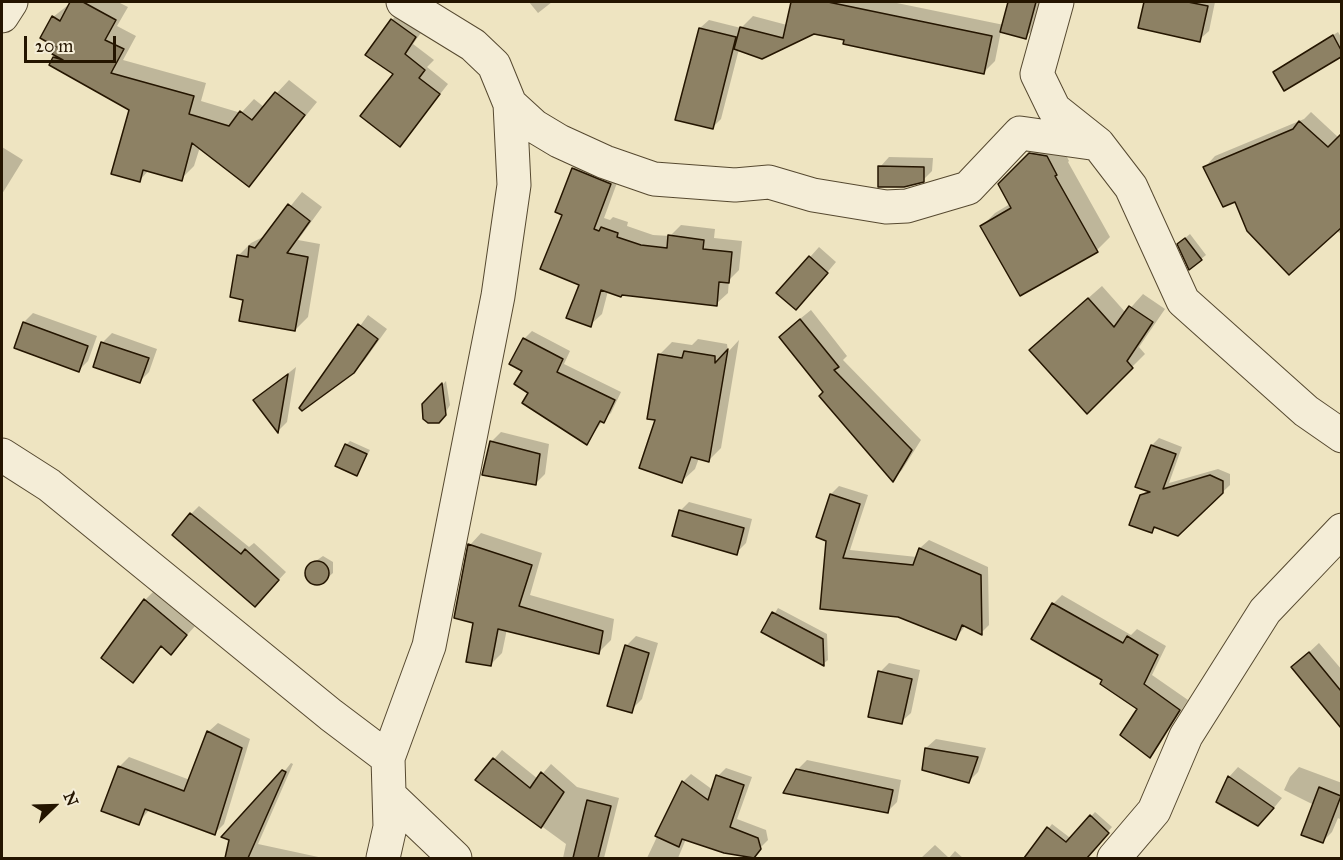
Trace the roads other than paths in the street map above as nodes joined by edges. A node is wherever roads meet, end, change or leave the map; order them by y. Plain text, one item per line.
1 (11, 2) edge
2 (404, 2) edge
3 (1057, 2) edge
4 (2, 16) edge
5 (510, 104) junction
6 (1098, 144) junction
7 (1341, 436) edge
8 (2, 455) edge
9 (1341, 530) edge
10 (388, 758) junction
11 (391, 797) junction
12 (383, 858) edge
13 (455, 858) edge
14 (1114, 858) edge

1 - 4 street
2 - 5 street
3 - 6 street
5 - 6 street
5 - 10 street
6 - 7 street
8 - 10 street
9 - 14 street
10 - 11 street
11 - 12 street
11 - 13 street

